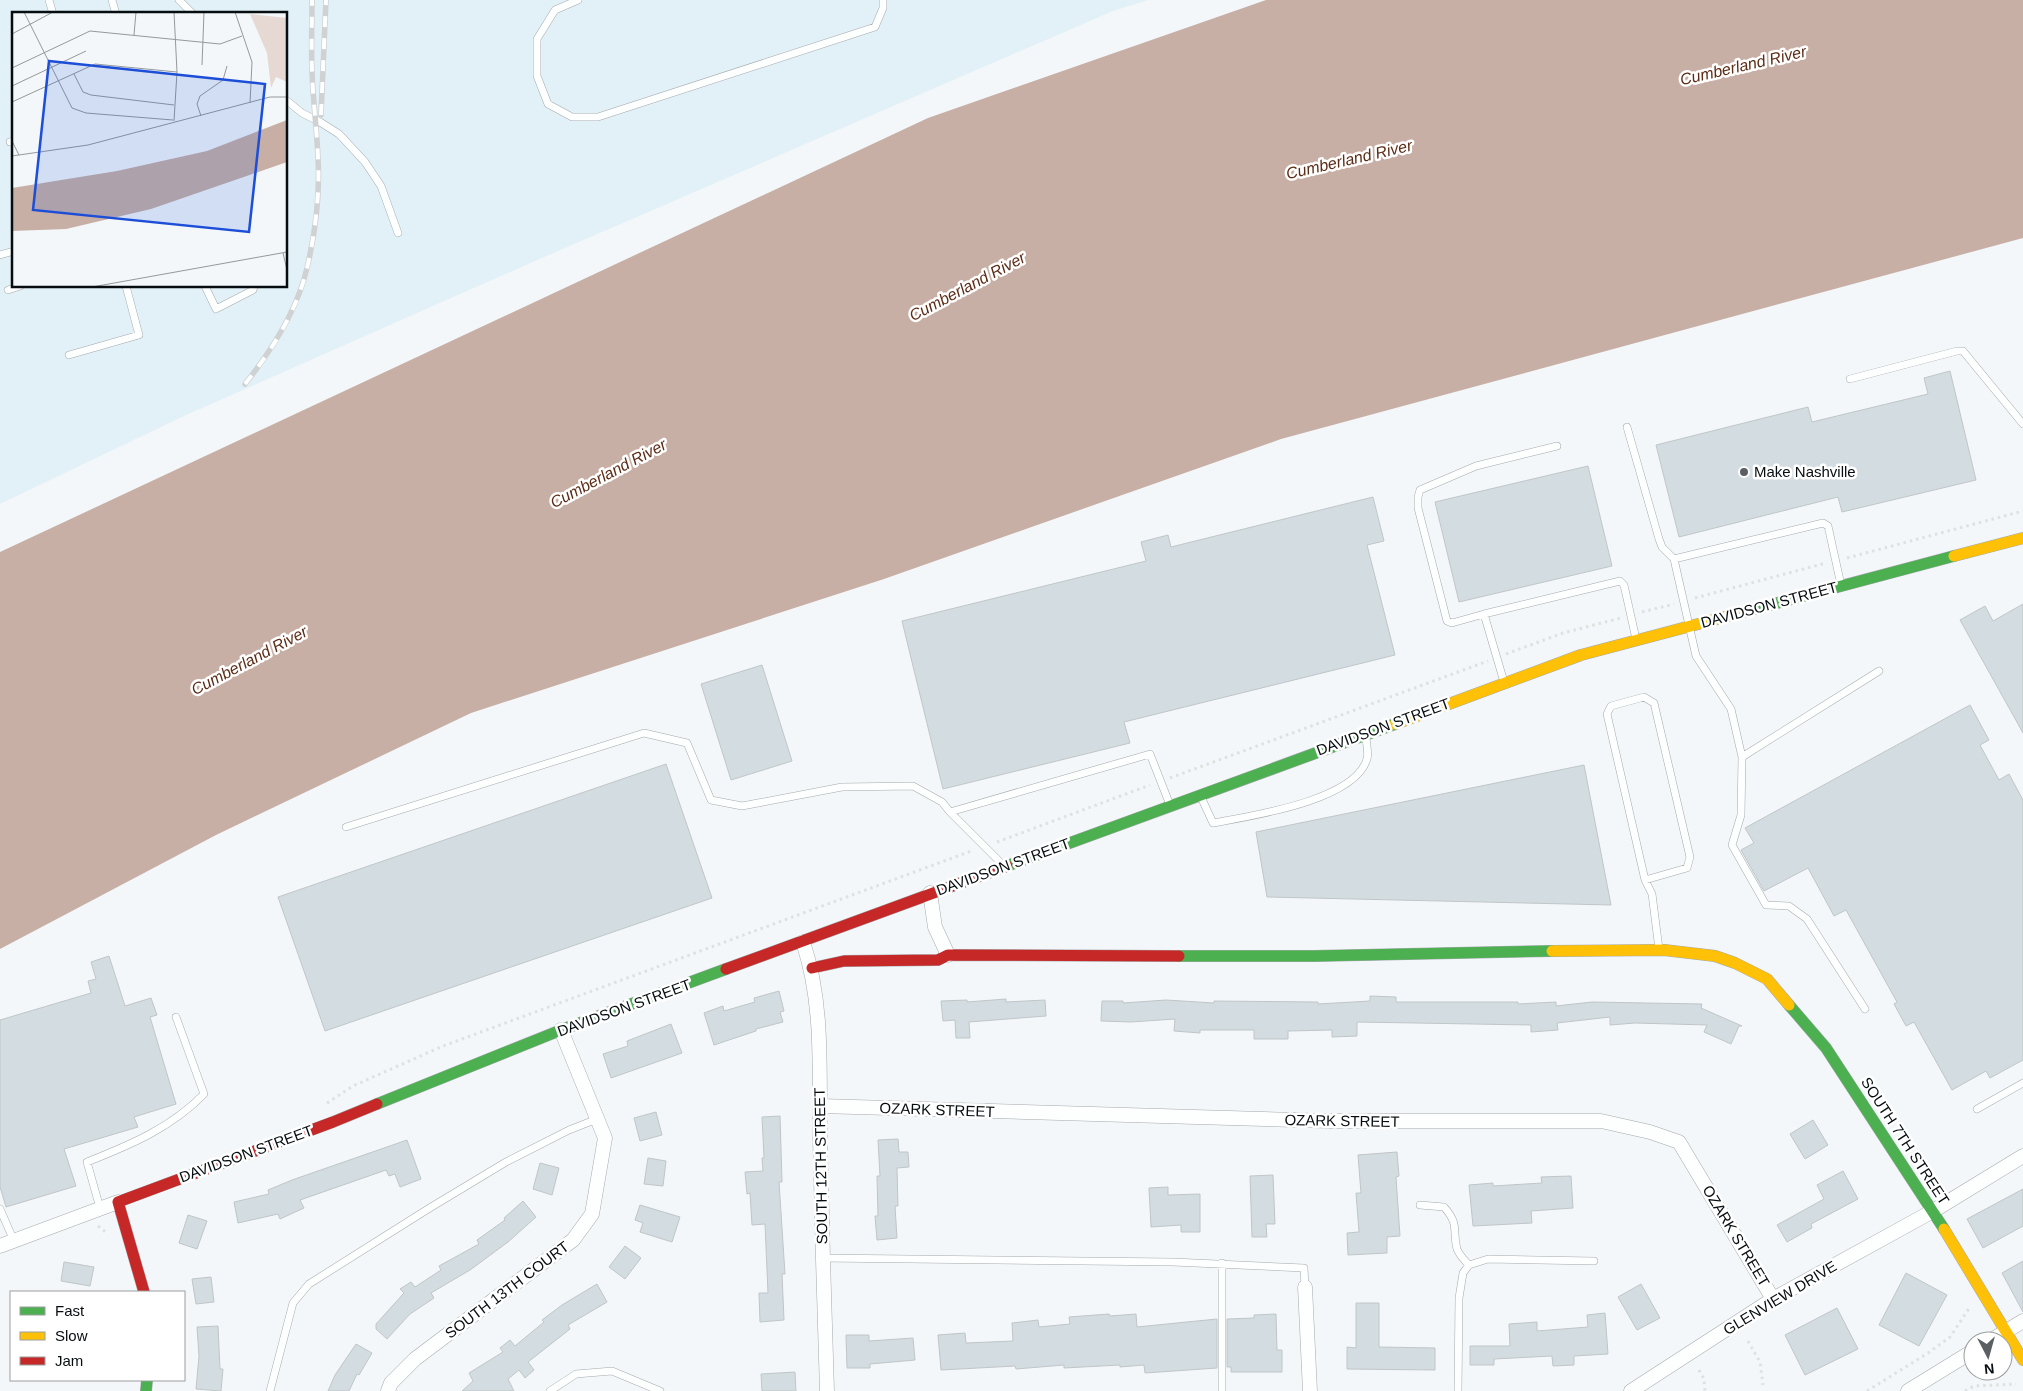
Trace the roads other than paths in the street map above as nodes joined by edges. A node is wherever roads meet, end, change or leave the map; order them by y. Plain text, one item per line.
1 (179, 0) edge
2 (578, 0) edge
3 (883, 0) edge
4 (191, 12) edge
5 (288, 102) edge
6 (398, 233) dead end
7 (14, 288) edge
8 (127, 288) edge
9 (206, 288) edge
10 (254, 288) edge
11 (8, 290) dead end
12 (69, 355) dead end
13 (1850, 379) dead end
14 (2023, 424) edge
15 (1627, 426) dead end
16 (1557, 446) dead end
17 (2023, 538) edge
18 (1674, 559) junction
19 (1841, 586) junction
20 (1484, 614) junction
21 (1690, 626) junction
22 (1636, 640) junction
23 (1879, 671) dead end
24 (1504, 682) junction
25 (1366, 733) junction
26 (1742, 757) junction
27 (1200, 794) junction
28 (1170, 805) junction
29 (950, 812) junction
30 (346, 828) dead end
31 (1004, 866) junction
32 (1645, 880) junction
33 (930, 893) junction
34 (803, 942) junction
35 (1659, 950) junction
36 (948, 955) junction
37 (812, 968) junction
38 (1865, 1009) dead end
39 (176, 1017) dead end
40 (561, 1030) junction
41 (2023, 1083) edge
42 (820, 1106) junction
43 (1977, 1109) dead end
44 (597, 1119) junction
45 (2023, 1156) edge
46 (118, 1202) junction
47 (1420, 1205) dead end
48 (100, 1208) junction
49 (0, 1209) edge
50 (1933, 1211) junction
51 (14, 1241) junction
52 (0, 1246) edge
53 (822, 1258) junction
54 (1594, 1261) dead end
55 (1222, 1263) junction
56 (1469, 1265) junction
57 (1305, 1288) joint
58 (144, 1291) edge
59 (1773, 1299) junction
60 (2023, 1321) edge
61 (2004, 1331) edge
62 (2007, 1331) edge
63 (2013, 1344) edge
64 (1963, 1357) edge
65 (2023, 1360) edge
66 (270, 1391) edge
67 (388, 1391) edge
68 (550, 1391) edge
69 (660, 1391) edge
70 (827, 1391) edge
71 (1222, 1391) edge
72 (1310, 1391) edge
73 (1458, 1391) edge
74 (1631, 1391) edge
75 (1908, 1391) edge

1 - 4 lane
2 - 3 lane
5 - 6 lane
7 - 11 lane
8 - 12 lane
9 - 10 lane
13 - 14 lane
15 - 18 lane
16 - 20 lane
17 - 19 street, DAVIDSON STREET
18 - 19 lane
18 - 21 lane
19 - 21 street, DAVIDSON STREET
20 - 22 lane
20 - 24 lane
21 - 22 street, DAVIDSON STREET
21 - 26 lane
22 - 24 street, DAVIDSON STREET
23 - 26 lane
24 - 25 street, DAVIDSON STREET
25 - 27 street, DAVIDSON STREET
25 - 27 lane
26 - 38 lane
27 - 28 street, DAVIDSON STREET
28 - 29 lane
28 - 31 street, DAVIDSON STREET
29 - 30 lane
29 - 31 lane
31 - 33 street, DAVIDSON STREET
32 - 32 lane
32 - 35 lane
33 - 34 street, DAVIDSON STREET
33 - 36 street
34 - 37 street, SOUTH 12TH STREET
34 - 40 street, DAVIDSON STREET
35 - 36 street
35 - 50 street, SOUTH 7TH STREET
36 - 37 street
37 - 42 street, SOUTH 12TH STREET
39 - 48 lane
40 - 44 street, SOUTH 13TH COURT
40 - 46 street, DAVIDSON STREET
41 - 43 lane
42 - 53 street, SOUTH 12TH STREET
42 - 59 street, OZARK STREET
44 - 66 lane
44 - 67 street, SOUTH 13TH COURT
45 - 50 street, GLENVIEW DRIVE
46 - 48 street, DAVIDSON STREET
46 - 58 street
47 - 56 lane
48 - 51 street, DAVIDSON STREET
49 - 51 lane
50 - 59 street, GLENVIEW DRIVE
50 - 61 street, SOUTH 7TH STREET
51 - 52 street, DAVIDSON STREET
53 - 55 lane
53 - 70 street, SOUTH 12TH STREET
54 - 56 lane
55 - 57 lane
55 - 71 lane
56 - 73 lane
57 - 72 street
59 - 74 street, GLENVIEW DRIVE
60 - 62 street
63 - 65 street, SOUTH 7TH STREET
64 - 75 street
68 - 69 lane

